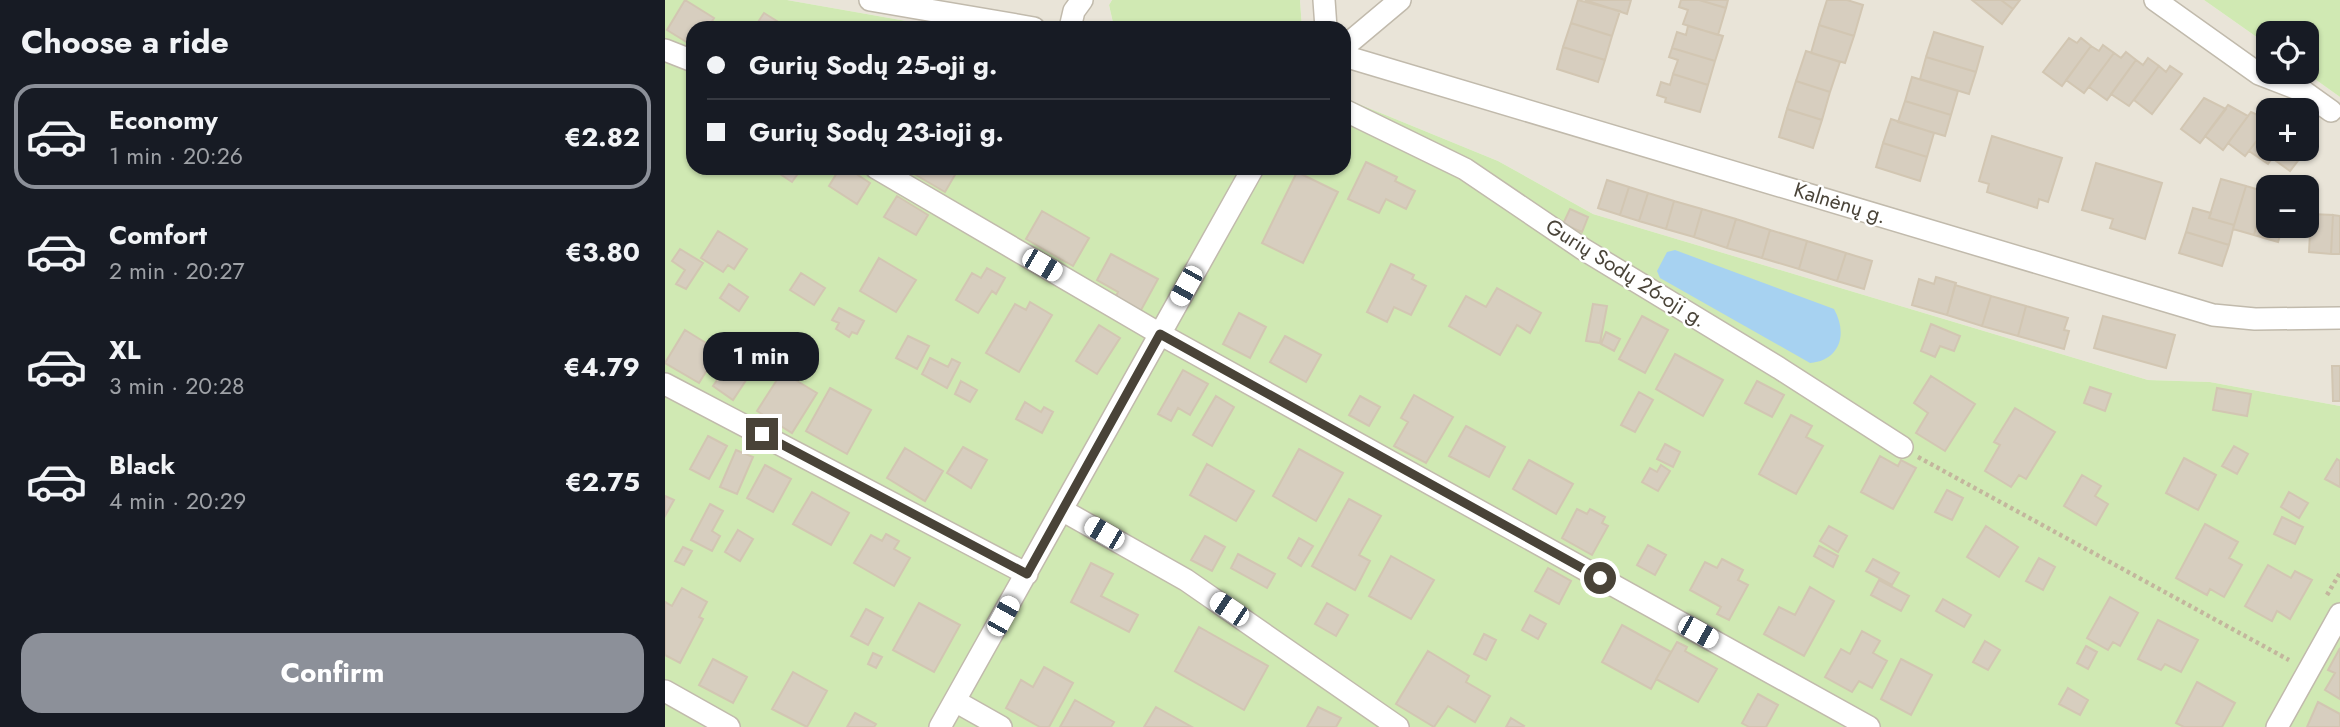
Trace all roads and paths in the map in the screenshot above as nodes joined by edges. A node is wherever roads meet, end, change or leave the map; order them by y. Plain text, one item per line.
1 (870, 0) edge
2 (1082, 0) edge
3 (1324, 0) edge
4 (1400, 0) edge
5 (2155, 0) edge
6 (993, 21) edge
7 (1072, 21) edge
8 (1325, 21) edge
9 (1351, 41) edge
10 (665, 50) edge
11 (686, 58) edge
12 (1351, 58) edge
13 (2331, 111) dead end
14 (1351, 113) edge
15 (888, 175) edge
16 (1249, 175) edge
17 (2340, 318) edge
18 (1160, 334) junction
19 (665, 384) edge
20 (1902, 447) joint
21 (1062, 510) junction
22 (1027, 574) junction
23 (2340, 614) edge
24 (2289, 660) dead end
25 (665, 691) edge
26 (955, 701) junction
27 (729, 727) edge
28 (940, 727) edge
29 (1001, 727) edge
30 (1398, 727) edge
31 (1869, 727) edge
32 (2277, 727) edge

1 - 6 street
2 - 7 street
3 - 8 street
4 - 9 street
5 - 13 street
10 - 11 street
12 - 17 street, Kalnėnų g.
14 - 20 street, Gurių Sodų 26-oji g.
15 - 18 street
16 - 18 street
18 - 21 street
18 - 31 street
19 - 22 street
20 - 24 path
21 - 22 street
21 - 30 street
22 - 26 street
23 - 32 street
25 - 27 street
26 - 28 street
26 - 29 street

